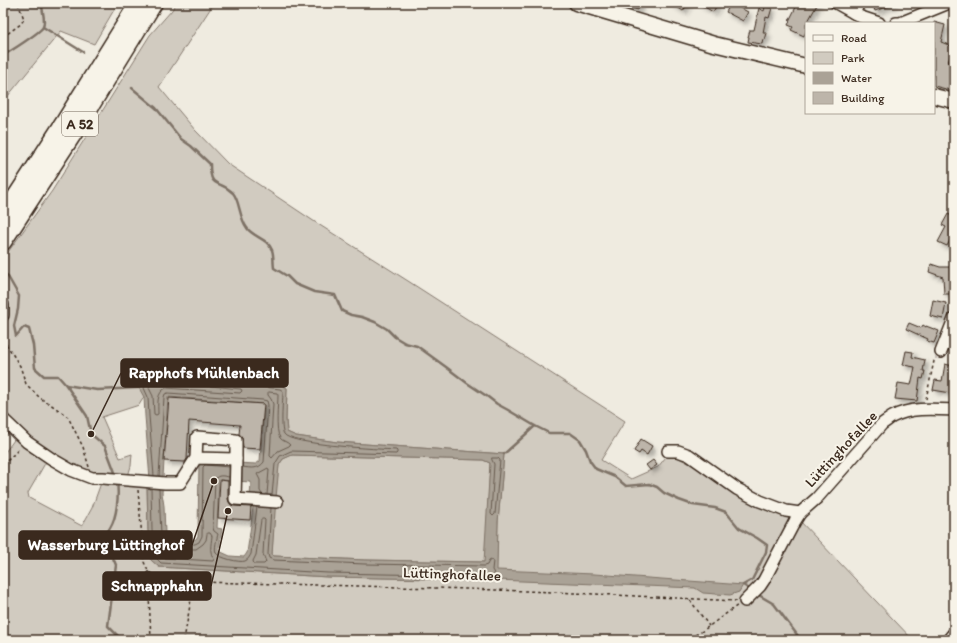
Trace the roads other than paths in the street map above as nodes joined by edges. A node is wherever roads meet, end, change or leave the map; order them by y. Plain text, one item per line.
1 (138, 3) edge
2 (154, 3) edge
3 (576, 3) edge
4 (836, 3) edge
5 (949, 3) edge
6 (856, 8) edge
7 (876, 22) edge
8 (902, 22) edge
9 (805, 66) edge
10 (935, 96) edge
11 (954, 101) edge
12 (3, 216) edge
13 (3, 242) edge
14 (3, 305) edge
15 (3, 315) edge
16 (954, 319) edge
17 (941, 352) road end
18 (954, 410) edge
19 (3, 419) edge
20 (668, 451) dead end
21 (196, 458) junction
22 (236, 460) junction
23 (277, 502) dead end
24 (800, 513) junction
25 (745, 601) road end
26 (954, 635) edge
27 (950, 640) edge

1 - 12 highway, A 52
2 - 13 highway, A 52
3 - 9 main road
4 - 6 street
5 - 8 street
6 - 7 street
10 - 11 main road
14 - 15 street
16 - 17 street
18 - 24 street, Lüttinghofallee
19 - 21 street
20 - 24 street
21 - 22 street
21 - 22 street
22 - 23 street
24 - 25 street, Lüttinghofallee
26 - 27 main road

